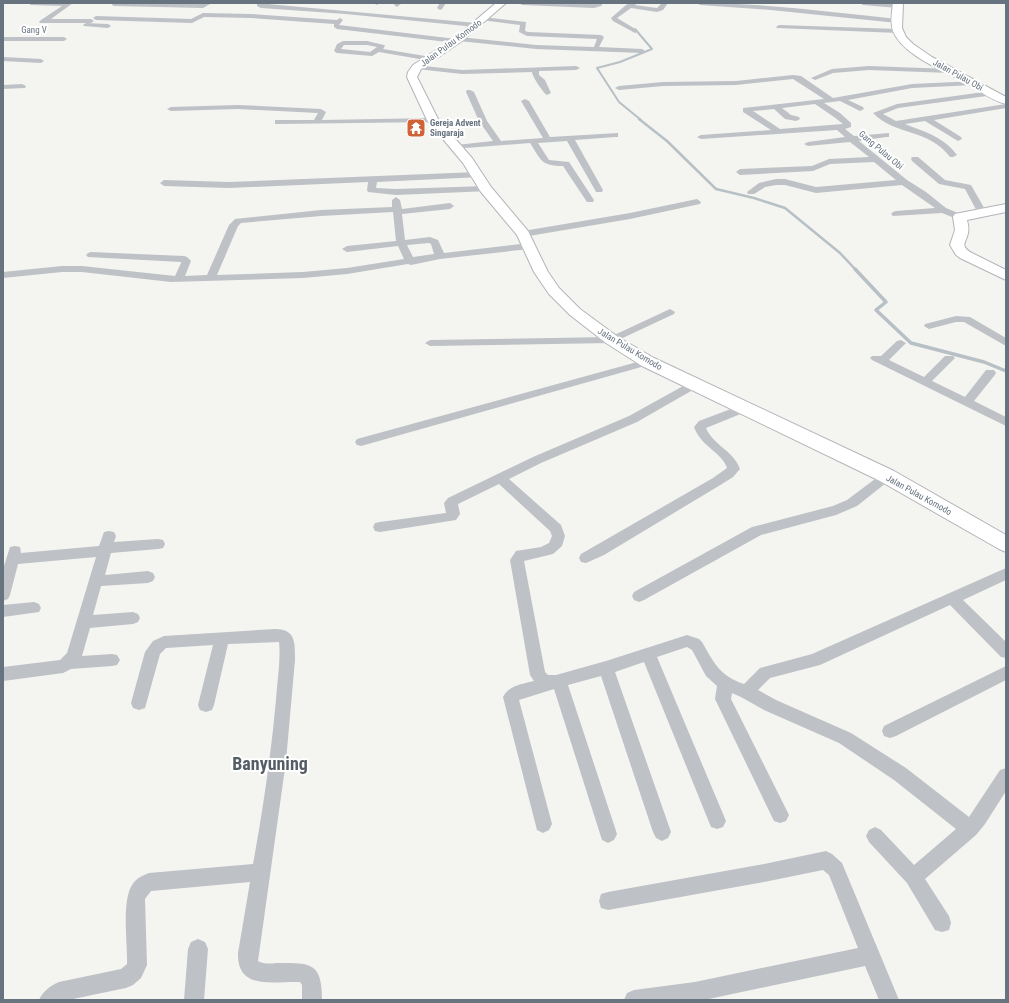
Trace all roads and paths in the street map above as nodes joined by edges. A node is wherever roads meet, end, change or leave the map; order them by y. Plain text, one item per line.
1 (31, 3) edge
2 (209, 3) edge
3 (260, 3) edge
4 (349, 3) edge
5 (501, 3) edge
6 (522, 3) edge
7 (600, 3) edge
8 (665, 3) edge
9 (700, 3) edge
10 (863, 3) edge
11 (69, 4) edge
12 (898, 4) edge
13 (631, 5) edge
14 (770, 5) edge
15 (110, 6) edge
16 (346, 12) junction
17 (93, 20) junction
18 (338, 22) junction
19 (479, 22) junction
20 (897, 26) junction
21 (114, 27) dead end
22 (778, 27) dead end
23 (635, 31) dead end
24 (22, 32) dead end
25 (527, 34) junction
26 (3, 39) edge
27 (13, 39) junction
28 (64, 39) dead end
29 (457, 40) junction
30 (523, 40) dead end
31 (3, 46) edge
32 (597, 46) dead end
33 (378, 50) junction
34 (642, 51) dead end
35 (3, 59) edge
36 (431, 59) junction
37 (41, 61) dead end
38 (417, 67) junction
39 (576, 68) dead end
40 (535, 70) junction
41 (950, 71) junction
42 (815, 78) dead end
43 (974, 83) junction
44 (22, 86) dead end
45 (3, 87) edge
46 (619, 88) dead end
47 (470, 92) dead end
48 (991, 93) junction
49 (547, 94) dead end
50 (841, 99) junction
51 (525, 100) dead end
52 (831, 100) junction
53 (1006, 101) edge
54 (817, 102) junction
55 (776, 106) junction
56 (1006, 106) edge
57 (171, 109) dead end
58 (860, 109) dead end
59 (926, 118) junction
60 (433, 120) junction
61 (796, 120) dead end
62 (278, 122) dead end
63 (317, 122) junction
64 (898, 123) junction
65 (839, 128) junction
66 (779, 132) junction
67 (615, 135) dead end
68 (886, 135) dead end
69 (700, 137) dead end
70 (569, 138) junction
71 (853, 139) junction
72 (958, 139) dead end
73 (548, 140) junction
74 (533, 142) junction
75 (498, 143) junction
76 (808, 144) dead end
77 (456, 147) junction
78 (952, 154) dead end
79 (877, 159) junction
80 (915, 159) dead end
81 (740, 172) dead end
82 (477, 175) junction
83 (372, 179) junction
84 (904, 182) junction
85 (164, 183) dead end
86 (486, 188) junction
87 (599, 190) dead end
88 (396, 192) junction
89 (751, 192) dead end
90 (590, 200) dead end
91 (697, 202) dead end
92 (450, 206) dead end
93 (1006, 208) edge
94 (397, 210) junction
95 (943, 210) junction
96 (982, 213) junction
97 (896, 214) dead end
98 (960, 217) junction
99 (526, 240) junction
100 (401, 243) junction
101 (347, 249) dead end
102 (91, 255) dead end
103 (440, 256) junction
104 (411, 262) junction
105 (3, 275) edge
106 (1006, 276) edge
107 (210, 278) junction
108 (179, 279) junction
109 (670, 312) dead end
110 (929, 326) dead end
111 (612, 340) junction
112 (430, 343) dead end
113 (901, 343) dead end
114 (1006, 343) edge
115 (949, 358) dead end
116 (648, 362) junction
117 (990, 373) dead end
118 (925, 382) junction
119 (694, 384) junction
120 (966, 403) junction
121 (744, 408) junction
122 (1006, 422) edge
123 (361, 442) dead end
124 (887, 476) junction
125 (501, 479) junction
126 (380, 527) dead end
127 (158, 544) dead end
128 (1006, 544) edge
129 (107, 545) junction
130 (586, 558) dead end
131 (1006, 574) edge
132 (148, 577) dead end
133 (96, 581) junction
134 (3, 595) edge
135 (639, 596) dead end
136 (953, 599) junction
137 (34, 608) dead end
138 (3, 611) edge
139 (133, 618) dead end
140 (84, 622) junction
141 (222, 638) junction
142 (1006, 652) edge
143 (648, 654) junction
144 (112, 660) dead end
145 (68, 663) junction
146 (606, 668) junction
147 (1006, 673) edge
148 (3, 674) edge
149 (559, 682) junction
150 (724, 684) junction
151 (747, 692) junction
152 (139, 703) dead end
153 (206, 704) dead end
154 (890, 731) dead end
155 (1006, 776) edge
156 (780, 815) dead end
157 (718, 821) dead end
158 (543, 824) dead end
159 (970, 829) junction
160 (662, 832) dead end
161 (608, 834) dead end
162 (875, 836) dead end
163 (260, 872) junction
164 (913, 877) junction
165 (608, 901) dead end
166 (942, 923) dead end
167 (198, 949) dead end
168 (871, 955) junction
169 (49, 1000) edge
170 (194, 1000) edge
171 (312, 1000) edge
172 (634, 1000) edge
173 (889, 1000) edge

1 - 11 street
2 - 15 street
3 - 16 street
4 - 16 street
5 - 19 street, Jalan Pulau Komodo
6 - 7 street
8 - 13 street
9 - 14 street
10 - 12 street
11 - 17 street
12 - 20 street
13 - 23 street
14 - 20 street
15 - 17 street
16 - 18 street
16 - 19 street
17 - 18 street
17 - 21 street
18 - 29 street
19 - 25 street
19 - 29 street, Jalan Pulau Komodo
20 - 22 street
20 - 41 street, Jalan Pulau Obi
24 - 27 street
25 - 30 street
25 - 32 street
26 - 27 street, Gang V
27 - 28 street, Gang V
27 - 31 street
29 - 34 street
29 - 36 street, Jalan Pulau Komodo
33 - 33 street
33 - 36 street
35 - 37 street
36 - 38 street, Jalan Pulau Komodo
38 - 40 street
38 - 60 street, Jalan Pulau Komodo
39 - 40 street
40 - 49 street
41 - 42 street
41 - 43 street, Jalan Pulau Obi
43 - 48 street, Jalan Pulau Obi
43 - 50 street
44 - 45 street
46 - 52 street
47 - 75 street
48 - 53 street, Jalan Pulau Obi
48 - 64 street
50 - 52 street
50 - 58 street
51 - 73 street
52 - 54 street
54 - 55 street
54 - 65 street
55 - 61 street
55 - 66 street
56 - 59 street
57 - 63 street
59 - 64 street
59 - 72 street
60 - 63 street
60 - 77 street, Jalan Pulau Komodo
62 - 63 street
64 - 78 street
65 - 66 street
65 - 71 street, Gang Pulau Obi
66 - 69 street
67 - 70 street
68 - 71 street
70 - 73 street
70 - 87 street
71 - 76 street
71 - 79 street, Gang Pulau Obi
73 - 74 street
74 - 75 street
74 - 90 street
75 - 77 street
77 - 82 street, Jalan Pulau Komodo
79 - 81 street
79 - 84 street, Gang Pulau Obi
80 - 96 street
82 - 83 street
82 - 86 street, Jalan Pulau Komodo
83 - 85 street
83 - 88 street
84 - 89 street
84 - 95 street, Gang Pulau Obi
86 - 88 street
86 - 99 street, Jalan Pulau Komodo
88 - 94 street
91 - 99 street
92 - 94 street
93 - 96 street
94 - 100 street
94 - 107 street
95 - 97 street
95 - 98 street, Gang Pulau Obi
96 - 98 street
98 - 106 street
99 - 103 street
99 - 111 street, Jalan Pulau Komodo
100 - 101 street
100 - 103 street
100 - 104 street
102 - 108 street
103 - 104 street
104 - 107 street
105 - 108 street
107 - 108 street
109 - 111 street
110 - 114 street
111 - 112 street
111 - 116 street, Jalan Pulau Komodo
113 - 118 street
115 - 118 street
116 - 119 street, Jalan Pulau Komodo
116 - 123 street
117 - 120 street
118 - 120 street
119 - 121 street, Jalan Pulau Komodo
119 - 125 street
120 - 122 street
121 - 124 street, Jalan Pulau Komodo
121 - 130 street
124 - 128 street, Jalan Pulau Komodo
124 - 135 street
125 - 126 street
125 - 149 street
127 - 129 street
129 - 133 street
129 - 134 street
131 - 136 street
132 - 133 street
133 - 140 street
136 - 142 street
136 - 151 street
137 - 138 street
139 - 140 street
140 - 145 street
141 - 152 street
141 - 153 street
141 - 163 street
143 - 146 street
143 - 150 street
143 - 157 street
144 - 145 street
145 - 148 street
146 - 149 street
146 - 160 street
147 - 154 street
149 - 158 street
149 - 161 street
150 - 151 street
150 - 156 street
151 - 159 street
155 - 159 street
159 - 164 street
162 - 164 street
163 - 169 street
163 - 171 street
164 - 166 street
165 - 168 street
167 - 170 street
168 - 172 street
168 - 173 street

